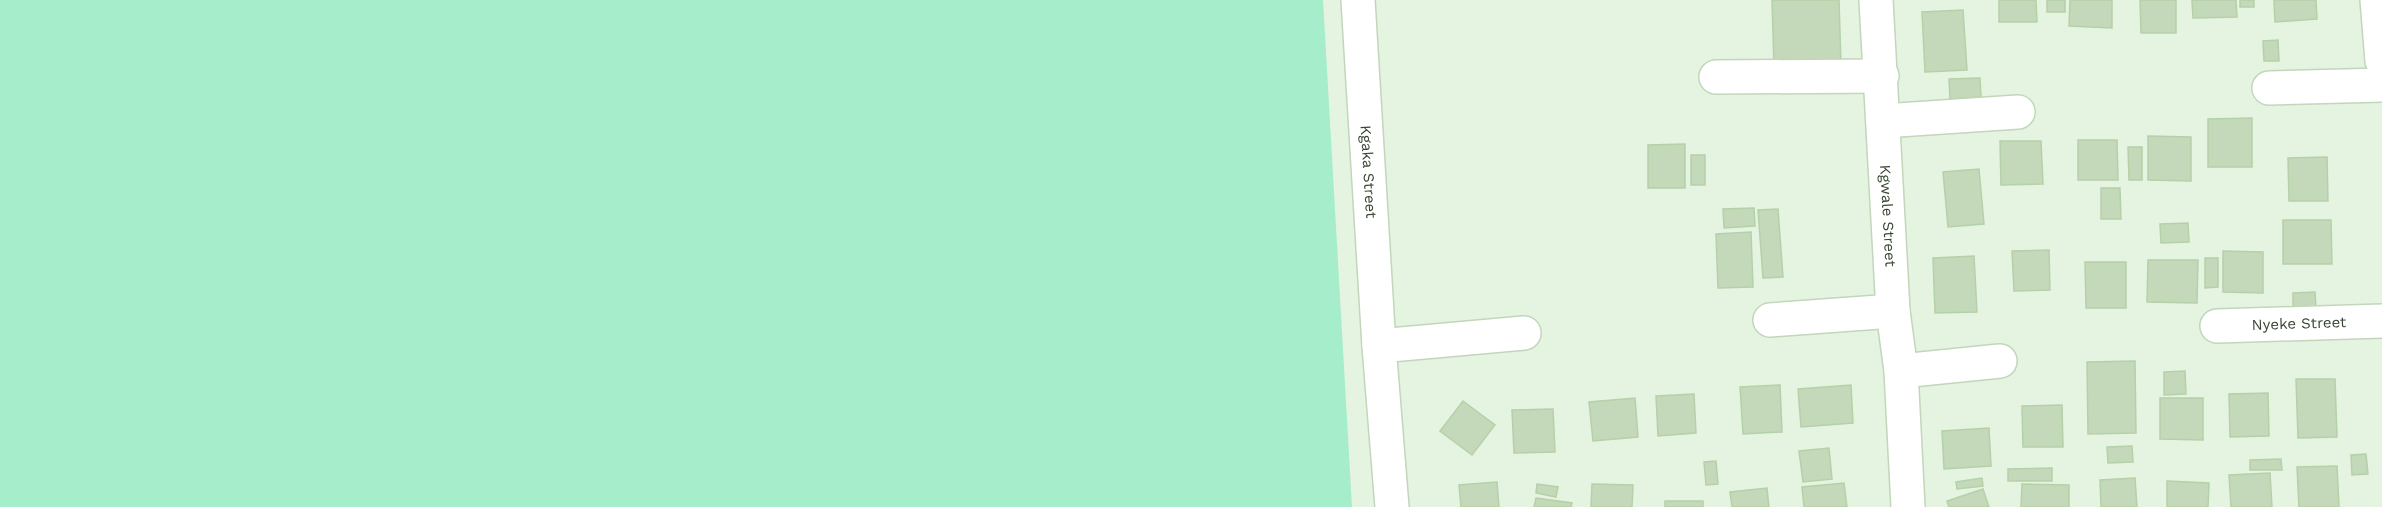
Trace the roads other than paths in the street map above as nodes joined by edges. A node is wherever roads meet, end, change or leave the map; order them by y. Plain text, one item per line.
1 (1358, 0) edge
2 (1876, 0) edge
3 (2377, 0) edge
4 (2382, 61) edge
5 (1882, 76) junction
6 (1716, 77) dead end
7 (2382, 85) edge
8 (2269, 88) dead end
9 (2018, 112) dead end
10 (1883, 121) junction
11 (1893, 311) junction
12 (1770, 320) dead end
13 (2382, 321) edge
14 (2217, 326) dead end
15 (1524, 333) dead end
16 (1379, 346) junction
17 (2000, 361) dead end
18 (1901, 370) junction
19 (1392, 507) edge
20 (1908, 507) edge

1 - 16 street, Kgaka Street
2 - 5 street, Kgwale Street
3 - 4 street
5 - 6 street
5 - 10 street, Kgwale Street
7 - 8 street
9 - 10 street
10 - 11 street, Kgwale Street
11 - 12 street
11 - 18 street, Kgwale Street
13 - 14 street, Nyeke Street
15 - 16 street
16 - 19 street, Kgaka Street
17 - 18 street
18 - 20 street, Kgwale Street

